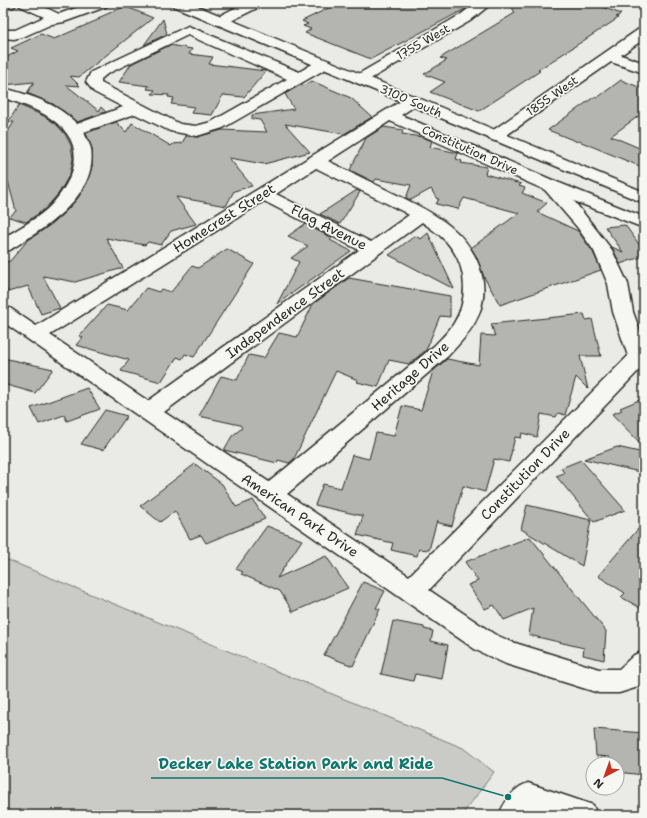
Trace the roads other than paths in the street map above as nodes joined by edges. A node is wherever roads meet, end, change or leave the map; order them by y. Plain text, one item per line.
1 (10, 3) edge
2 (25, 3) edge
3 (102, 3) edge
4 (178, 3) edge
5 (256, 3) edge
6 (485, 3) edge
7 (3, 6) edge
8 (59, 19) junction
9 (220, 21) junction
10 (644, 32) edge
11 (3, 34) edge
12 (609, 56) junction
13 (324, 64) junction
14 (644, 68) edge
15 (299, 78) junction
16 (360, 79) junction
17 (3, 94) edge
18 (412, 101) junction
19 (136, 108) junction
20 (389, 115) junction
21 (75, 130) junction
22 (495, 136) junction
23 (315, 161) junction
24 (551, 186) junction
25 (263, 194) junction
26 (644, 198) edge
27 (422, 215) junction
28 (644, 222) edge
29 (3, 246) edge
30 (373, 250) junction
31 (3, 313) edge
32 (36, 335) junction
33 (641, 354) edge
34 (148, 412) junction
35 (270, 495) junction
36 (411, 591) junction
37 (644, 663) edge
38 (514, 815) edge
39 (582, 815) edge

1 - 7 main road
2 - 8 main road
3 - 8 main road
4 - 9 main road, 3100 South
5 - 9 main road
6 - 16 main road, 1755 West
8 - 11 main road
9 - 13 main road, 3100 South
10 - 12 main road, 1855 West
12 - 14 main road
12 - 22 main road, 1855 West
13 - 15 main road
13 - 16 main road, 3100 South
15 - 19 main road
15 - 19 main road
16 - 18 main road, 3100 South
17 - 21 main road
18 - 20 main road, Homecrest Street
18 - 22 main road, 3100 South
19 - 21 main road
20 - 23 main road, Homecrest Street
20 - 24 main road, Constitution Drive
21 - 29 main road
22 - 26 main road, 3100 South
23 - 25 main road, Homecrest Street
23 - 27 main road, Heritage Drive
24 - 28 main road, Constitution Drive
24 - 33 main road, Constitution Drive
25 - 30 main road, Flag Avenue
25 - 32 main road, Homecrest Street
27 - 30 main road, Independence Street
27 - 35 main road, Heritage Drive
30 - 34 main road, Independence Street
31 - 32 main road, American Park Drive
32 - 34 main road, American Park Drive
33 - 36 main road, Constitution Drive
34 - 35 main road, American Park Drive
35 - 36 main road, American Park Drive
36 - 37 main road, American Park Drive
38 - 39 main road

